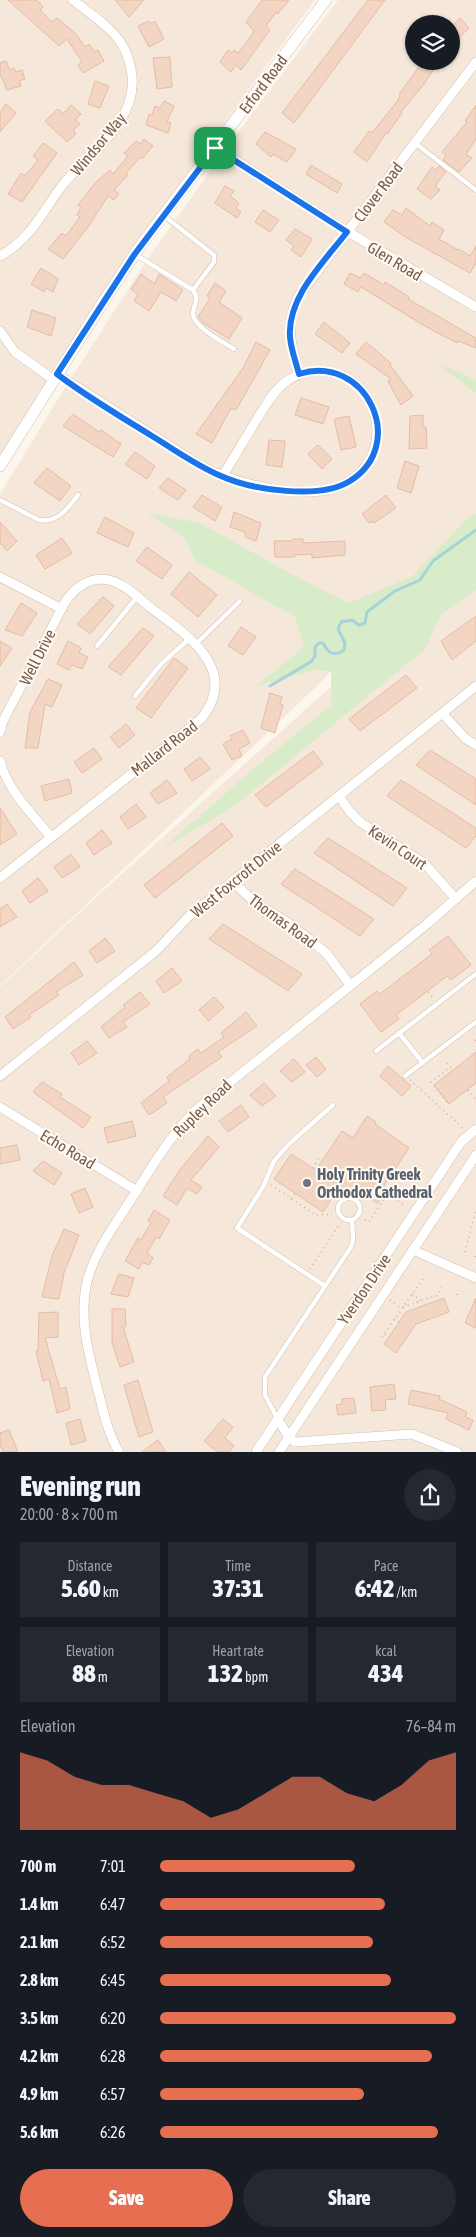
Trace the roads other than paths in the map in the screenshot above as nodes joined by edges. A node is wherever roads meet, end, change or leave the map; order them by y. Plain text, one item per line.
1 (74, 0) edge
2 (326, 0) edge
3 (476, 62) edge
4 (415, 143) junction
5 (215, 148) junction
6 (476, 190) edge
7 (163, 215) junction
8 (347, 232) junction
9 (134, 255) junction
10 (0, 256) edge
11 (193, 290) junction
12 (476, 307) edge
13 (0, 331) edge
14 (234, 349) dead end
15 (299, 374) junction
16 (56, 377) junction
17 (0, 466) edge
18 (222, 477) junction
19 (78, 495) dead end
20 (0, 500) edge
21 (0, 577) edge
22 (137, 597) junction
23 (240, 601) dead end
24 (62, 609) junction
25 (193, 641) junction
26 (97, 646) dead end
27 (476, 686) edge
28 (135, 696) dead end
29 (442, 714) junction
30 (0, 732) edge
31 (476, 745) edge
32 (0, 761) edge
33 (339, 796) junction
34 (51, 837) junction
35 (0, 878) edge
36 (232, 881) junction
37 (476, 881) edge
38 (456, 899) junction
39 (476, 974) edge
40 (350, 985) junction
41 (476, 1022) edge
42 (399, 1033) junction
43 (376, 1051) dead end
44 (422, 1062) junction
45 (0, 1076) edge
46 (405, 1076) road end
47 (333, 1105) dead end
48 (0, 1107) edge
49 (476, 1129) edge
50 (476, 1155) edge
51 (136, 1191) junction
52 (352, 1220) junction
53 (413, 1250) junction
54 (476, 1278) edge
55 (325, 1286) junction
56 (278, 1420) junction
57 (289, 1437) junction
58 (118, 1452) edge
59 (256, 1452) edge
60 (279, 1452) edge
61 (457, 1452) edge

1 - 10 street, Windsor Way
2 - 5 street, Erford Road
3 - 4 street, Clover Road
4 - 6 lane
4 - 8 street, Clover Road
5 - 7 street, Erford Road
5 - 8 street, Glen Road
7 - 9 street, Erford Road
7 - 11 lane
8 - 12 street, Glen Road
8 - 15 street, Clover Road
9 - 11 lane
9 - 16 street, Erford Road
11 - 14 lane
13 - 16 street
15 - 18 street
15 - 18 street
16 - 17 street, Erford Road
16 - 18 street
19 - 20 lane
21 - 24 street
22 - 24 street, Mallard Road
22 - 25 street, Mallard Road
22 - 26 lane
23 - 25 lane
24 - 30 street, Well Drive
25 - 28 lane
25 - 34 street, Mallard Road
27 - 29 street, West Foxcroft Drive
29 - 31 street
29 - 33 street, West Foxcroft Drive
32 - 34 street
33 - 36 street, West Foxcroft Drive
33 - 38 street, Kevin Court
34 - 35 street, Mallard Road
36 - 40 street, Thomas Road
36 - 45 street, West Foxcroft Drive
37 - 38 street, Rupley Road
38 - 40 street, Rupley Road
39 - 42 lane
40 - 51 street, Rupley Road
41 - 44 lane
42 - 43 lane
42 - 44 lane
44 - 46 lane
47 - 55 lane
48 - 51 street, Echo Road
49 - 56 street, Yverdon Drive
50 - 53 street, Yverdon Drive
51 - 58 street, Rupley Road
52 - 52 lane
52 - 55 lane
53 - 54 street
53 - 57 street, Yverdon Drive
55 - 56 lane
56 - 57 street
56 - 59 street, Yverdon Drive
57 - 60 street, Yverdon Drive
57 - 61 street

